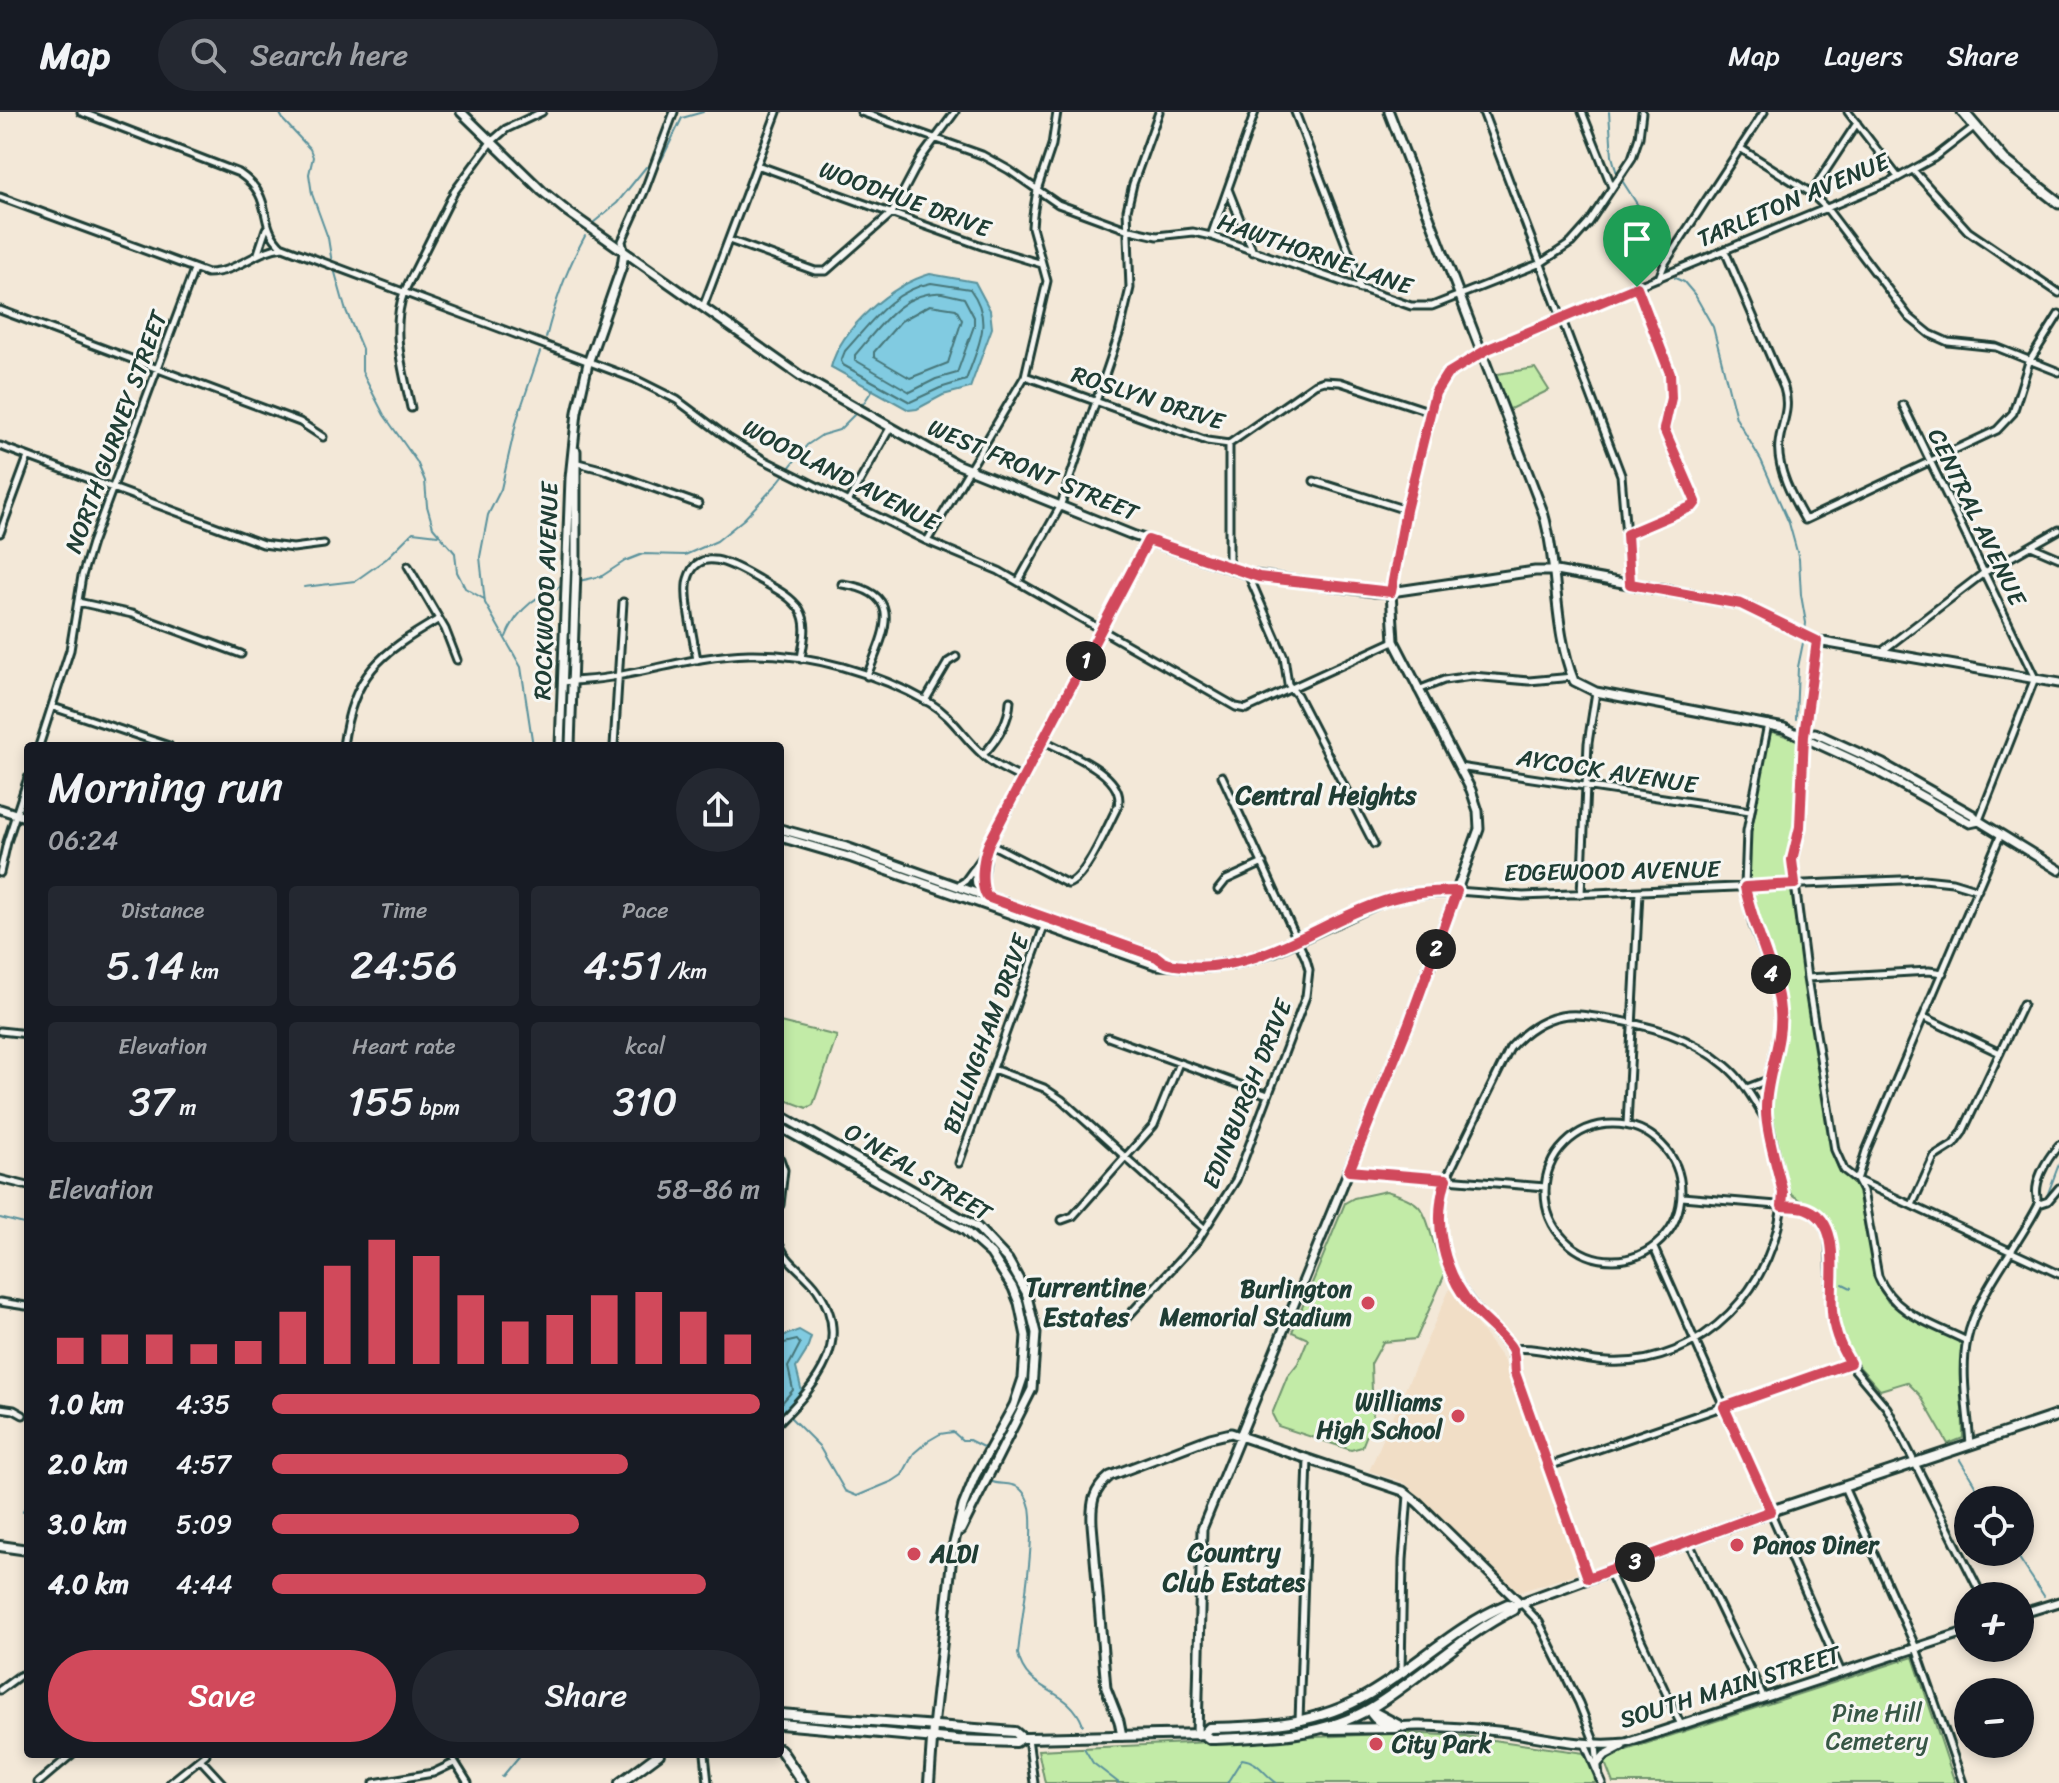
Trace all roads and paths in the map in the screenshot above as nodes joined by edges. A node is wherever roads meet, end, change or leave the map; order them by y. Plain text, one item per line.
1 (81, 112) edge
2 (461, 112) edge
3 (542, 112) edge
4 (674, 112) edge
5 (777, 112) edge
6 (861, 112) edge
7 (955, 112) edge
8 (1057, 112) edge
9 (1159, 112) edge
10 (1255, 112) edge
11 (1295, 112) edge
12 (1389, 112) edge
13 (1483, 112) edge
14 (1582, 112) edge
15 (1642, 112) edge
16 (1764, 112) edge
17 (1848, 112) edge
18 (1963, 112) edge
19 (1857, 123) junction
20 (1974, 127) junction
21 (935, 138) junction
22 (491, 142) junction
23 (1740, 148) junction
24 (757, 165) junction
25 (1913, 170) junction
26 (1898, 177) junction
27 (1612, 187) junction
28 (1228, 188) junction
29 (1037, 190) junction
30 (1811, 193) junction
31 (0, 197) edge
32 (2059, 203) edge
33 (1827, 209) junction
34 (892, 213) junction
35 (267, 227) junction
36 (1126, 229) junction
37 (1211, 236) junction
38 (729, 240) junction
39 (283, 247) junction
40 (1725, 251) junction
41 (624, 252) junction
42 (1253, 252) junction
43 (257, 254) junction
44 (1541, 263) junction
45 (1042, 264) junction
46 (194, 270) junction
47 (1659, 278) junction
48 (1637, 287) junction
49 (1360, 289) junction
50 (404, 292) junction
51 (2059, 293) edge
52 (1461, 297) junction
53 (703, 308) junction
54 (0, 310) edge
55 (2059, 314) edge
56 (1562, 318) junction
57 (1483, 353) junction
58 (2029, 362) junction
59 (588, 363) junction
60 (158, 369) junction
61 (2059, 372) edge
62 (1025, 376) junction
63 (1096, 401) junction
64 (1903, 405) dead end
65 (411, 408) dead end
66 (1431, 412) junction
67 (890, 428) junction
68 (323, 437) dead end
69 (1229, 444) junction
70 (0, 446) edge
71 (28, 457) junction
72 (574, 462) junction
73 (1931, 462) junction
74 (968, 470) junction
75 (1314, 481) dead end
76 (113, 489) junction
77 (848, 502) junction
78 (698, 504) dead end
79 (1060, 507) junction
80 (1406, 510) junction
81 (2059, 530) edge
82 (0, 533) edge
83 (1627, 534) junction
84 (1148, 540) junction
85 (927, 541) junction
86 (324, 544) dead end
87 (2031, 546) junction
88 (2059, 558) edge
89 (408, 566) dead end
90 (1229, 568) junction
91 (1556, 571) junction
92 (1985, 572) junction
93 (1248, 574) junction
94 (1018, 582) junction
95 (842, 584) dead end
96 (1630, 584) junction
97 (1391, 592) junction
98 (78, 602) junction
99 (623, 602) dead end
100 (439, 619) junction
101 (1102, 631) junction
102 (1814, 640) junction
103 (1394, 641) junction
104 (1880, 653) junction
105 (241, 654) dead end
106 (956, 657) dead end
107 (801, 659) junction
108 (457, 660) dead end
109 (697, 660) junction
110 (619, 676) junction
111 (867, 676) junction
112 (1573, 677) junction
113 (2035, 678) junction
114 (573, 681) junction
115 (562, 682) junction
116 (2059, 683) edge
117 (1292, 689) junction
118 (1418, 690) junction
119 (1596, 692) junction
120 (925, 701) junction
121 (1010, 701) dead end
122 (53, 707) junction
123 (1768, 723) junction
124 (1804, 735) junction
125 (1044, 741) junction
126 (40, 742) edge
127 (157, 742) edge
128 (344, 742) edge
129 (560, 742) edge
130 (570, 742) edge
131 (614, 742) edge
132 (983, 755) junction
133 (1458, 767) junction
134 (1222, 776) dead end
135 (1023, 779) junction
136 (1586, 786) junction
137 (24, 790) edge
138 (0, 809) edge
139 (1750, 811) junction
140 (16, 814) junction
141 (24, 817) edge
142 (1979, 821) junction
143 (2001, 833) junction
144 (784, 834) edge
145 (784, 835) edge
146 (989, 843) junction
147 (1374, 844) dead end
148 (984, 855) junction
149 (1263, 863) junction
150 (974, 869) junction
151 (2059, 870) edge
152 (0, 873) edge
153 (1795, 884) junction
154 (957, 886) junction
155 (1745, 887) junction
156 (982, 889) junction
157 (1218, 890) dead end
158 (1978, 890) junction
159 (1457, 891) junction
160 (1639, 892) junction
161 (1581, 894) junction
162 (987, 901) junction
163 (1046, 922) junction
164 (1298, 941) junction
165 (1943, 973) junction
166 (1807, 978) junction
167 (2023, 1004) dead end
168 (1924, 1017) junction
169 (1633, 1023) junction
170 (0, 1031) edge
171 (24, 1034) edge
172 (1108, 1037) dead end
173 (2000, 1053) junction
174 (1179, 1063) junction
175 (993, 1069) junction
176 (1768, 1080) junction
177 (1747, 1088) junction
178 (1268, 1095) junction
179 (784, 1117) edge
180 (1766, 1120) junction
181 (1627, 1125) junction
182 (784, 1129) edge
183 (2059, 1145) edge
184 (1127, 1158) junction
185 (959, 1163) dead end
186 (1349, 1171) junction
187 (0, 1179) edge
188 (1446, 1179) junction
189 (1857, 1180) junction
190 (24, 1185) edge
191 (1545, 1187) junction
192 (2059, 1188) edge
193 (1682, 1197) junction
194 (2039, 1204) junction
195 (1912, 1205) junction
196 (1782, 1206) junction
197 (1062, 1220) dead end
198 (1205, 1229) junction
199 (1654, 1248) junction
200 (2011, 1251) junction
201 (784, 1253) edge
202 (2059, 1274) edge
203 (0, 1302) edge
204 (24, 1306) edge
205 (1122, 1323) dead end
206 (1695, 1340) junction
207 (1967, 1341) junction
208 (1512, 1349) junction
209 (1850, 1363) junction
210 (1724, 1407) junction
211 (0, 1408) edge
212 (23, 1415) dead end
213 (2059, 1415) edge
214 (784, 1416) edge
215 (1239, 1435) junction
216 (1970, 1445) junction
217 (1308, 1458) junction
218 (1915, 1464) junction
219 (1549, 1466) junction
220 (1844, 1487) junction
221 (1408, 1495) junction
222 (1771, 1511) junction
223 (1688, 1541) junction
224 (0, 1546) edge
225 (953, 1547) junction
226 (24, 1549) edge
227 (1609, 1571) junction
228 (1588, 1578) junction
229 (1975, 1582) edge
230 (2059, 1602) edge
231 (1517, 1604) junction
232 (2034, 1610) edge
233 (1954, 1636) edge
234 (1916, 1648) junction
235 (1841, 1673) junction
236 (24, 1674) edge
237 (1397, 1675) junction
238 (0, 1690) edge
239 (1764, 1699) junction
240 (1370, 1708) junction
241 (784, 1714) edge
242 (1318, 1717) junction
243 (1299, 1722) junction
244 (785, 1724) edge
245 (1682, 1726) junction
246 (933, 1727) junction
247 (1400, 1727) junction
248 (1318, 1729) junction
249 (1200, 1734) junction
250 (1122, 1736) junction
251 (932, 1738) junction
252 (1025, 1738) junction
253 (1632, 1742) junction
254 (1585, 1744) junction
255 (1596, 1746) junction
256 (784, 1755) edge
257 (67, 1758) edge
258 (452, 1758) edge
259 (654, 1758) edge
260 (705, 1758) edge
261 (200, 1759) joint
262 (454, 1763) junction
263 (1598, 1763) junction
264 (1601, 1780) edge
265 (38, 1783) edge
266 (170, 1783) edge
267 (222, 1783) edge
268 (374, 1783) edge
269 (468, 1783) edge
270 (620, 1783) edge
271 (708, 1783) edge
272 (803, 1783) edge
273 (929, 1783) edge
274 (1034, 1783) edge
275 (1963, 1783) edge

1 - 35 street
2 - 22 street, WEST FRONT STREET
3 - 22 street
4 - 41 street, ROCKWOOD AVENUE
5 - 24 street
6 - 21 street, HAWTHORNE LANE
7 - 21 street
8 - 29 street
9 - 36 street
10 - 28 street
11 - 49 street
12 - 52 street
13 - 44 street
14 - 27 street
15 - 27 street, HAWTHORNE LANE
16 - 23 street
17 - 19 street
18 - 20 highway
19 - 26 street
19 - 30 street
20 - 25 street, TARLETON AVENUE
20 - 32 highway
21 - 29 street, HAWTHORNE LANE
21 - 34 street
22 - 41 street, WEST FRONT STREET
22 - 50 street
23 - 30 street
23 - 47 street
24 - 34 street, WOODHUE DRIVE
24 - 38 street
25 - 26 street, TARLETON AVENUE
25 - 51 street
26 - 33 street, TARLETON AVENUE
27 - 44 street, HAWTHORNE LANE
28 - 37 street
28 - 42 street
29 - 36 street, HAWTHORNE LANE
29 - 45 street
30 - 33 street
31 - 46 street
33 - 40 street, TARLETON AVENUE
33 - 58 street
34 - 38 street
34 - 45 street, WOODHUE DRIVE
35 - 39 street
35 - 43 street
36 - 37 street, HAWTHORNE LANE
36 - 63 street
37 - 42 street, HAWTHORNE LANE
38 - 53 street
39 - 43 street
39 - 50 street, WOODLAND AVENUE
40 - 47 street, TARLETON AVENUE
40 - 73 street
41 - 53 street, WEST FRONT STREET
41 - 59 street, ROCKWOOD AVENUE
42 - 49 street, HAWTHORNE LANE
43 - 46 street
44 - 52 street, HAWTHORNE LANE
44 - 56 street
45 - 62 street
46 - 60 street, NORTH GURNEY STREET
47 - 48 street, TARLETON AVENUE
48 - 56 street, TARLETON AVENUE
48 - 83 street
49 - 52 street, HAWTHORNE LANE
50 - 59 street, WOODLAND AVENUE
50 - 65 street
52 - 57 street
53 - 67 street, WEST FRONT STREET
54 - 60 street
55 - 58 street
56 - 57 street, TARLETON AVENUE
56 - 83 street
57 - 66 street, TARLETON AVENUE
57 - 91 street
58 - 61 street
58 - 73 street
59 - 72 street, ROCKWOOD AVENUE
59 - 77 street, WOODLAND AVENUE
60 - 68 street
60 - 76 street, NORTH GURNEY STREET
62 - 63 street, ROSLYN DRIVE
62 - 74 street
63 - 69 street, ROSLYN DRIVE
63 - 79 street
64 - 73 street, CENTRAL AVENUE
66 - 69 street, ROSLYN DRIVE
66 - 80 street, TARLETON AVENUE
67 - 74 street, WEST FRONT STREET
67 - 77 street
69 - 90 street
70 - 71 street
71 - 76 street
71 - 82 street
72 - 78 street
72 - 114 street, ROCKWOOD AVENUE
72 - 115 street, ROCKWOOD AVENUE
73 - 92 street, CENTRAL AVENUE
74 - 79 street, WEST FRONT STREET
74 - 85 street
75 - 80 street
76 - 86 street
76 - 98 street, NORTH GURNEY STREET
77 - 85 street, WOODLAND AVENUE
79 - 84 street, WEST FRONT STREET
79 - 94 street
80 - 97 street, TARLETON AVENUE
81 - 87 street
83 - 96 street
84 - 90 street, WEST FRONT STREET
84 - 101 street
85 - 94 street, WOODLAND AVENUE
87 - 88 street
87 - 92 street
89 - 100 street
90 - 93 street, WEST FRONT STREET
91 - 96 street, WEST FRONT STREET
91 - 97 street, WEST FRONT STREET
91 - 112 street
92 - 104 street
92 - 113 street, CENTRAL AVENUE
93 - 97 street, WEST FRONT STREET
93 - 117 street
94 - 101 street, WOODLAND AVENUE
95 - 111 street
96 - 102 street, WEST FRONT STREET
97 - 103 street, TARLETON AVENUE
98 - 105 street
98 - 122 street, NORTH GURNEY STREET
99 - 110 street
100 - 108 street
100 - 128 street
101 - 117 street, WOODLAND AVENUE
101 - 125 street
102 - 104 street, WEST FRONT STREET
102 - 124 street
103 - 117 street, WOODLAND AVENUE
103 - 118 street, TARLETON AVENUE
104 - 113 street, WEST FRONT STREET
106 - 120 street
107 - 109 street
107 - 109 street
107 - 111 street
109 - 110 street
110 - 114 street
110 - 131 street
111 - 120 street
112 - 118 street
112 - 119 street
113 - 116 street, WEST FRONT STREET
113 - 142 street
114 - 115 street
114 - 130 street, ROCKWOOD AVENUE
115 - 129 street, ROCKWOOD AVENUE
117 - 147 street
118 - 133 street, TARLETON AVENUE
119 - 123 street
119 - 136 street
120 - 132 street
121 - 132 street
122 - 126 street, NORTH GURNEY STREET
122 - 127 street
123 - 124 street
123 - 139 street
124 - 142 street
124 - 153 street
125 - 135 street
125 - 146 street
132 - 135 street
133 - 136 street, AYCOCK AVENUE
133 - 159 street, TARLETON AVENUE
134 - 149 street, EDINBURGH DRIVE
135 - 146 street
136 - 139 street, AYCOCK AVENUE
136 - 161 street
137 - 140 street
138 - 140 street
139 - 155 street
140 - 141 street
140 - 152 street
142 - 143 street
143 - 151 street
143 - 158 street
144 - 154 street, EDGEWOOD AVENUE
145 - 162 street, EDGEWOOD AVENUE
146 - 148 street
148 - 150 street
148 - 156 street
149 - 157 street
149 - 164 street, EDINBURGH DRIVE
150 - 154 street
150 - 156 street
153 - 155 street, EDGEWOOD AVENUE
153 - 158 street, EDGEWOOD AVENUE
153 - 166 street
154 - 162 street, EDGEWOOD AVENUE
155 - 160 street, EDGEWOOD AVENUE
155 - 176 street
156 - 162 street
158 - 165 street
159 - 161 street, EDGEWOOD AVENUE
159 - 164 street, EDGEWOOD AVENUE
159 - 186 street, TARLETON AVENUE
160 - 161 street, EDGEWOOD AVENUE
160 - 169 street
162 - 163 street, EDGEWOOD AVENUE
163 - 164 street, EDGEWOOD AVENUE
163 - 175 street, BILLINGHAM DRIVE
164 - 178 street, EDINBURGH DRIVE
165 - 166 street
165 - 168 street
166 - 189 street
167 - 173 street
168 - 173 street
168 - 189 street
169 - 177 street
169 - 181 street
169 - 188 street
170 - 171 street
172 - 174 street
173 - 195 street
174 - 178 street
174 - 184 street
175 - 184 street
175 - 185 street, BILLINGHAM DRIVE
176 - 177 street
176 - 180 street
177 - 180 street
178 - 198 street, EDINBURGH DRIVE
179 - 225 street, O'NEAL STREET
180 - 196 street
181 - 191 street
181 - 193 street
182 - 225 street, O'NEAL STREET
183 - 194 street
184 - 197 street
184 - 198 street
186 - 188 street
186 - 215 street, TARLETON AVENUE
187 - 190 street
188 - 191 street
188 - 208 street
189 - 195 street
189 - 207 street
191 - 199 street
192 - 194 street
193 - 196 street
193 - 199 street
194 - 200 street
195 - 200 street
196 - 206 street
196 - 209 street
198 - 205 street, EDINBURGH DRIVE
199 - 206 street
200 - 202 street
200 - 207 street
201 - 214 street
203 - 204 street
206 - 208 street
206 - 210 street
207 - 216 street
208 - 219 street
209 - 210 street
209 - 218 street
210 - 219 street
210 - 222 street
211 - 212 street
213 - 216 main road
215 - 217 street
215 - 249 street, TARLETON AVENUE
215 - 250 street
216 - 218 main road
217 - 221 street
217 - 243 street
218 - 220 main road
218 - 229 street
219 - 228 street
220 - 222 main road
220 - 234 street
221 - 231 street
221 - 237 street
222 - 223 main road
222 - 235 street
223 - 227 main road
223 - 239 street
224 - 226 main road
225 - 246 street, O'NEAL STREET
227 - 228 main road
227 - 245 street
228 - 231 main road
230 - 232 street
231 - 237 main road
231 - 240 main road
231 - 255 street
233 - 234 street, SOUTH MAIN STREET
234 - 235 street, SOUTH MAIN STREET
234 - 275 street
235 - 239 street, SOUTH MAIN STREET
236 - 238 street
237 - 240 main road
237 - 242 main road
239 - 245 street, SOUTH MAIN STREET
240 - 242 main road
240 - 247 street
240 - 248 main road
241 - 246 main road
242 - 243 main road
243 - 249 main road
244 - 251 main road
245 - 253 street, SOUTH MAIN STREET
246 - 251 main road, O'NEAL STREET
246 - 252 main road
247 - 248 main road
247 - 254 street, SOUTH MAIN STREET
248 - 249 main road
249 - 250 main road
250 - 252 main road
251 - 252 main road
251 - 273 main road, O'NEAL STREET
252 - 274 street
253 - 255 street, SOUTH MAIN STREET
253 - 263 street
254 - 255 street, SOUTH MAIN STREET
254 - 264 street
255 - 263 street
256 - 272 main road
257 - 265 street
258 - 262 street
259 - 270 main road
260 - 271 street
261 - 266 street
261 - 267 street
262 - 268 street
262 - 269 street
263 - 264 street

